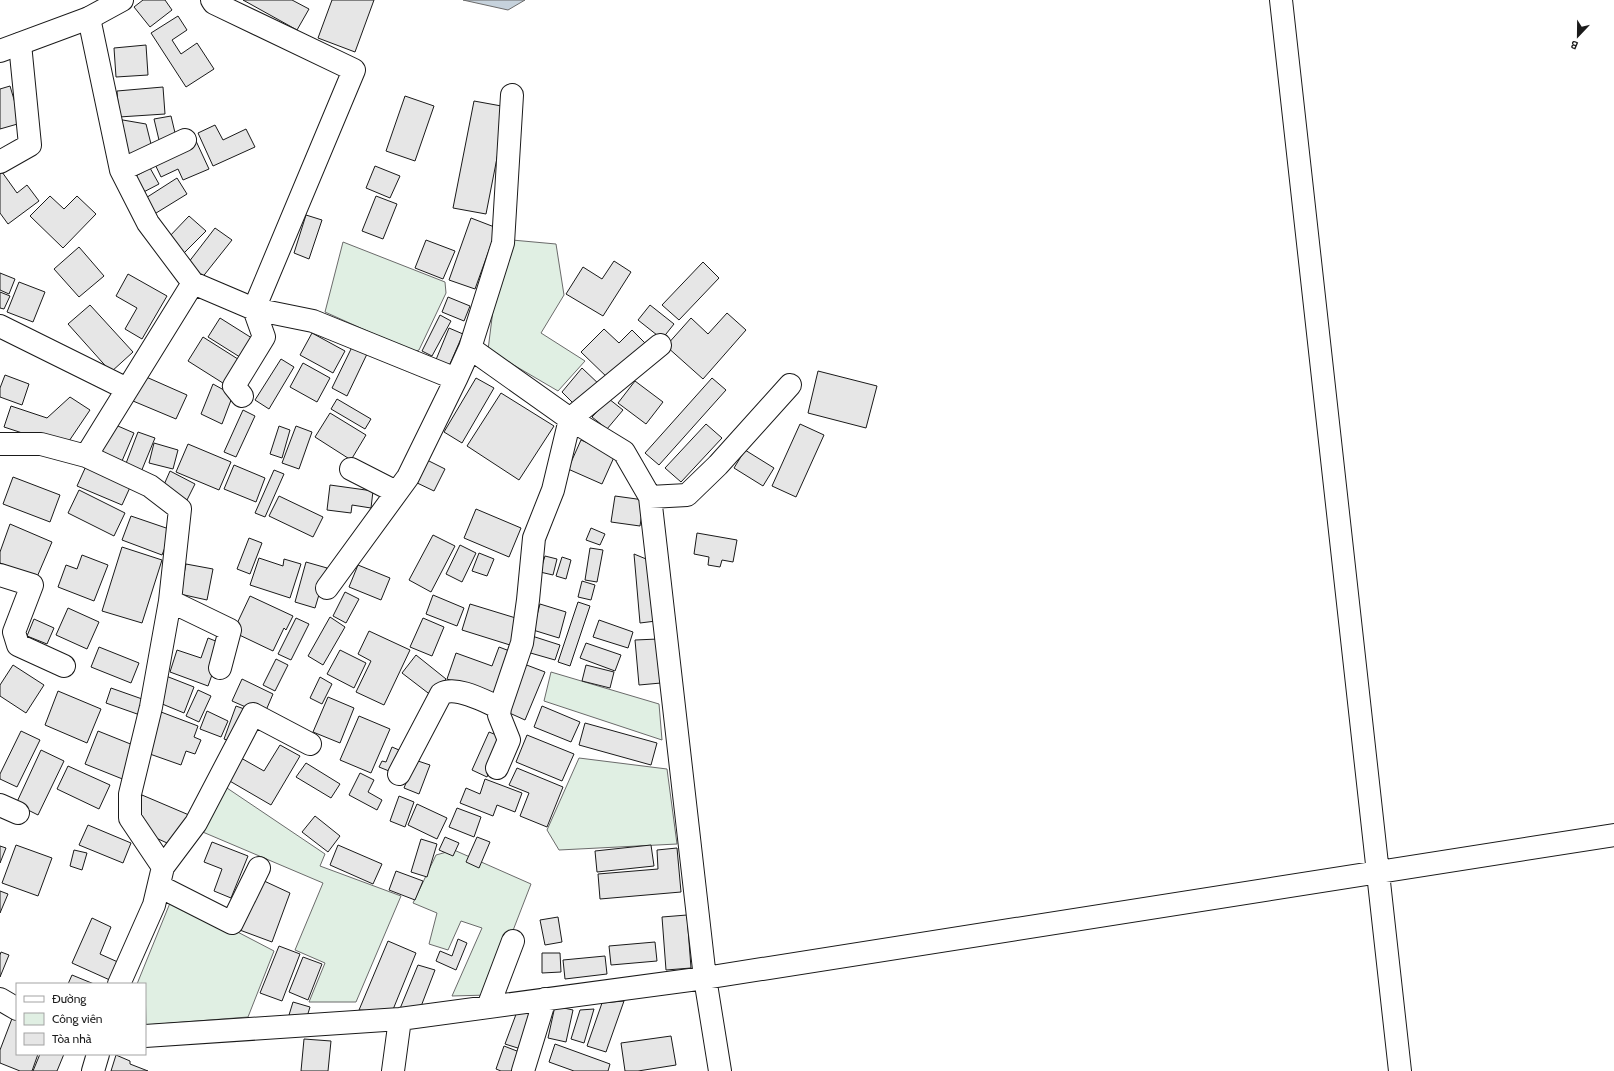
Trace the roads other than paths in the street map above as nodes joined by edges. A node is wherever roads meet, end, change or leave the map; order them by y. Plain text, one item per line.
1 (122, 0) edge
2 (212, 0) edge
3 (1282, 0) edge
4 (89, 18) junction
5 (20, 44) junction
6 (0, 51) edge
7 (512, 95) dead end
8 (185, 140) dead end
9 (0, 162) edge
10 (121, 170) junction
11 (193, 283) junction
12 (254, 309) junction
13 (0, 326) edge
14 (660, 345) dead end
15 (470, 348) junction
16 (456, 379) junction
17 (790, 385) dead end
18 (127, 389) junction
19 (242, 396) dead end
20 (570, 419) junction
21 (0, 444) edge
22 (86, 456) junction
23 (351, 469) dead end
24 (396, 492) junction
25 (650, 497) junction
26 (0, 575) edge
27 (326, 588) dead end
28 (170, 601) junction
29 (64, 666) dead end
30 (220, 668) dead end
31 (500, 708) junction
32 (310, 744) dead end
33 (497, 768) dead end
34 (399, 774) dead end
35 (1614, 835) edge
36 (259, 868) dead end
37 (1378, 872) junction
38 (161, 877) junction
39 (513, 941) dead end
40 (705, 978) junction
41 (119, 983) edge
42 (0, 1000) edge
43 (545, 1000) junction
44 (488, 1007) junction
45 (16, 1008) edge
46 (400, 1019) junction
47 (146, 1036) edge
48 (98, 1055) edge
49 (93, 1071) edge
50 (393, 1071) edge
51 (523, 1071) edge
52 (720, 1071) edge
53 (1400, 1071) edge

1 - 4 street
2 - 12 street
3 - 37 street
4 - 5 street
4 - 10 street
5 - 6 street
5 - 9 street
7 - 15 street
8 - 10 street
10 - 11 street
11 - 12 street
11 - 18 street
12 - 16 street
12 - 19 street
13 - 18 street
14 - 20 street
15 - 16 street
15 - 20 street
16 - 24 street
17 - 25 street
18 - 22 street
20 - 25 street
20 - 31 street
21 - 22 street
22 - 28 street
23 - 24 street
24 - 27 street
25 - 40 street
26 - 29 street
28 - 30 street
28 - 38 street
31 - 33 street
31 - 34 street
32 - 38 street
35 - 37 street
36 - 38 street
37 - 40 street
37 - 53 street
38 - 41 street
39 - 44 street
40 - 43 street
40 - 52 street
42 - 45 street
43 - 44 street
43 - 51 street
44 - 46 street
46 - 47 street
46 - 50 street
48 - 49 street

